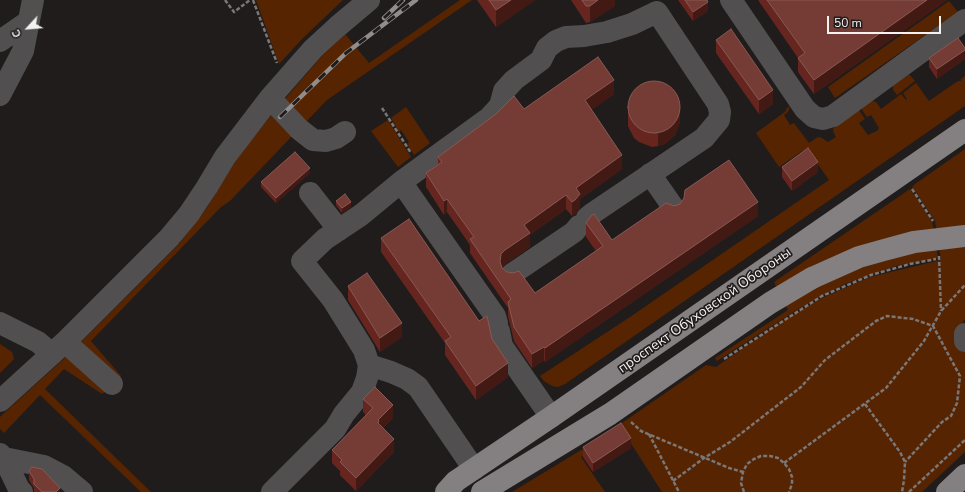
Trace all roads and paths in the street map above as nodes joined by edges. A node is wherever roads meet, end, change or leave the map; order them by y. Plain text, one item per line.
1 (33, 0) edge
2 (225, 0) edge
3 (250, 0) edge
4 (254, 0) edge
5 (369, 0) edge
6 (731, 0) edge
7 (965, 20) edge
8 (29, 21) junction
9 (0, 41) edge
10 (279, 69) dead end
11 (0, 95) edge
12 (270, 98) junction
13 (382, 108) dead end
14 (965, 130) edge
15 (345, 132) dead end
16 (420, 168) junction
17 (650, 174) junction
18 (401, 182) junction
19 (310, 193) dead end
20 (673, 207) edge
21 (339, 230) junction
22 (965, 236) edge
23 (940, 259) dead end
24 (512, 274) edge
25 (965, 285) edge
26 (0, 323) edge
27 (933, 326) junction
28 (965, 334) edge
29 (965, 341) edge
30 (59, 348) junction
31 (722, 360) dead end
32 (369, 365) junction
33 (112, 384) dead end
34 (0, 401) edge
35 (865, 404) junction
36 (628, 416) dead end
37 (551, 417) junction
38 (649, 434) junction
39 (965, 440) edge
40 (2, 456) edge
41 (704, 458) junction
42 (904, 462) junction
43 (784, 463) junction
44 (474, 469) junction
45 (742, 472) junction
46 (965, 475) edge
47 (673, 481) junction
48 (22, 492) edge
49 (82, 492) edge
50 (272, 492) edge
51 (446, 492) edge
52 (482, 492) edge
53 (679, 492) edge
54 (744, 492) edge
55 (789, 492) edge
56 (902, 492) edge
57 (909, 492) edge
58 (947, 492) edge

1 - 8 lane
2 - 3 path
4 - 10 path
5 - 12 lane
6 - 7 lane
8 - 9 lane
8 - 11 lane
12 - 15 lane
12 - 30 lane
13 - 16 path
14 - 37 main road, проспект Обуховской Обороны
16 - 17 lane
16 - 18 lane
17 - 20 lane
17 - 24 lane
18 - 21 lane
18 - 37 lane
19 - 21 lane
21 - 32 lane
22 - 52 main road, bridge
23 - 31 path
25 - 27 path
26 - 30 lane
27 - 35 path
27 - 41 path
27 - 42 path
28 - 29 lane
30 - 33 lane
30 - 34 lane
32 - 44 lane
32 - 50 lane
35 - 42 path
35 - 43 path
36 - 38 path
37 - 44 main road, проспект Обуховской Обороны
38 - 41 path
38 - 47 path
39 - 57 path
40 - 48 lane
40 - 49 lane
41 - 45 path
41 - 47 path
42 - 56 path
43 - 45 path
43 - 55 path
44 - 51 main road, проспект Обуховской Обороны
45 - 54 path
46 - 58 main road
47 - 53 path

